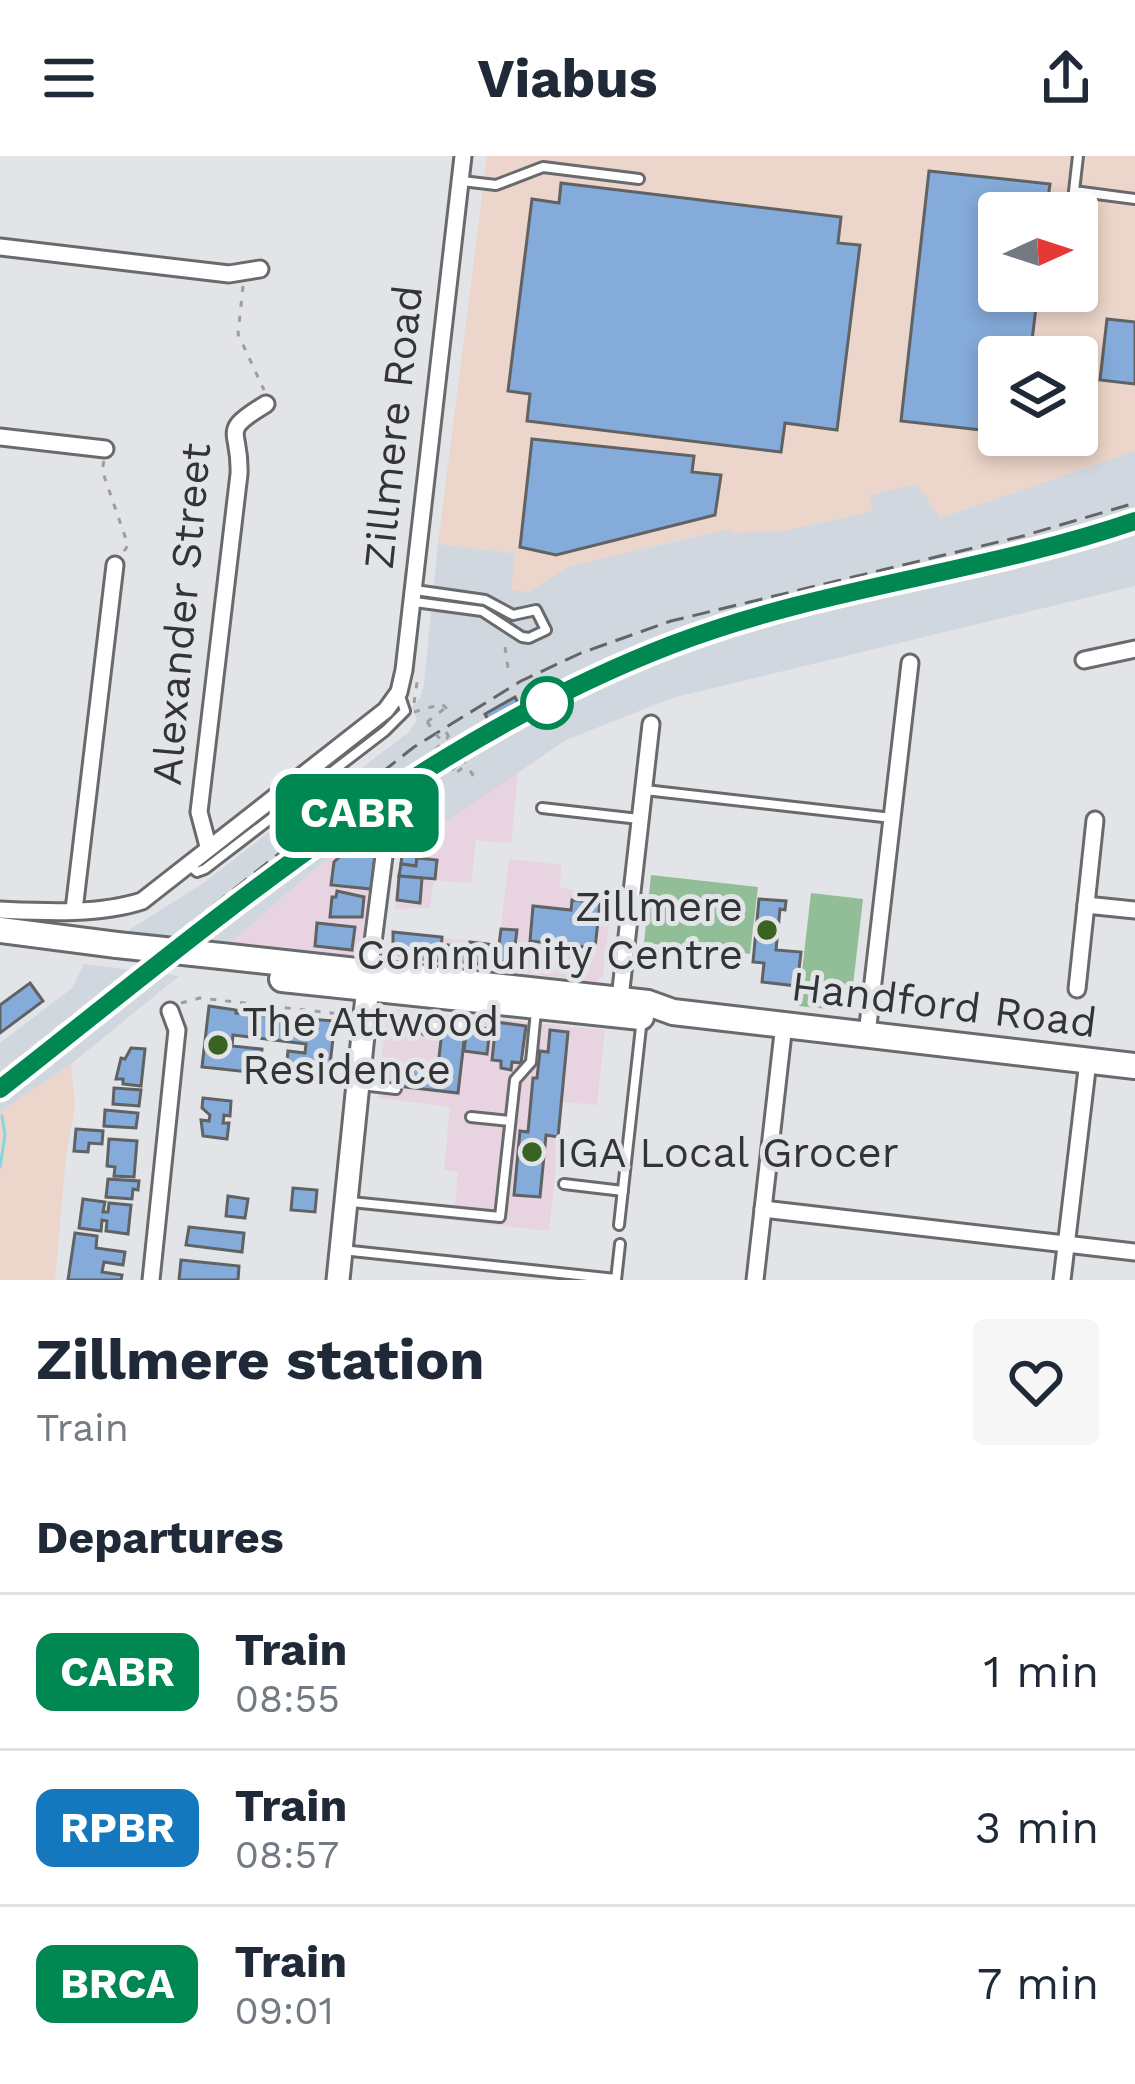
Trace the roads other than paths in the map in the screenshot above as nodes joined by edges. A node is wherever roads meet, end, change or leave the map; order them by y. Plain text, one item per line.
1 (463, 156) edge
2 (1078, 156) edge
3 (638, 179) dead end
4 (460, 181) junction
5 (1135, 199) edge
6 (0, 247) edge
7 (252, 272) road end
8 (266, 404) road end
9 (0, 437) edge
10 (106, 449) road end
11 (115, 565) road end
12 (413, 596) junction
13 (1134, 654) edge
14 (1084, 660) dead end
15 (910, 663) dead end
16 (391, 709) junction
17 (651, 724) dead end
18 (644, 790) junction
19 (542, 808) dead end
20 (388, 818) dead end
21 (892, 818) junction
22 (640, 820) junction
23 (1095, 820) dead end
24 (208, 846) junction
25 (188, 863) junction
26 (1086, 905) junction
27 (0, 910) edge
28 (74, 910) junction
29 (1135, 910) edge
30 (0, 930) edge
31 (0, 946) edge
32 (110, 951) junction
33 (1076, 989) dead end
34 (361, 990) junction
35 (537, 1000) junction
36 (463, 1001) junction
37 (170, 1011) road end
38 (627, 1011) junction
39 (784, 1024) junction
40 (426, 1030) dead end
41 (867, 1034) junction
42 (1088, 1061) junction
43 (1135, 1066) edge
44 (358, 1085) junction
45 (396, 1089) dead end
46 (471, 1117) dead end
47 (510, 1121) junction
48 (564, 1184) dead end
49 (622, 1191) junction
50 (346, 1202) junction
51 (763, 1209) junction
52 (619, 1225) dead end
53 (620, 1244) dead end
54 (1066, 1244) junction
55 (341, 1250) junction
56 (1135, 1252) edge
57 (151, 1280) edge
58 (338, 1280) edge
59 (616, 1280) edge
60 (755, 1280) edge
61 (1062, 1280) edge

1 - 4 street, Zillmere Road
2 - 5 lane
3 - 4 lane
4 - 12 street, Zillmere Road
6 - 7 street
8 - 24 street, Alexander Street
9 - 10 street
11 - 28 street
12 - 12 lane
12 - 16 street, Zillmere Road
13 - 14 street
15 - 21 street
16 - 24 street
16 - 25 lane
17 - 18 street
18 - 21 lane
18 - 22 street
19 - 22 lane
20 - 34 street
21 - 41 street
22 - 38 street
23 - 26 street
24 - 25 street
25 - 28 street
26 - 29 street
26 - 33 street
27 - 28 street
30 - 32 main road
31 - 32 main road
32 - 34 main road, Handford Road, bridge
34 - 35 main road, Handford Road
34 - 36 main road, Handford Road
34 - 44 main road
35 - 36 main road, Handford Road
35 - 38 main road, Handford Road
35 - 47 lane
36 - 40 lane
37 - 57 street
38 - 39 main road, Handford Road
38 - 49 lane
39 - 41 main road, Handford Road
39 - 51 street
41 - 42 main road, Handford Road
42 - 43 main road, Handford Road
42 - 54 street
44 - 45 lane
44 - 50 main road
46 - 47 lane
47 - 50 lane
48 - 49 lane
49 - 52 lane
50 - 55 main road
51 - 54 street
51 - 60 street
53 - 59 lane
54 - 56 street
54 - 61 street
55 - 58 main road
55 - 59 lane

